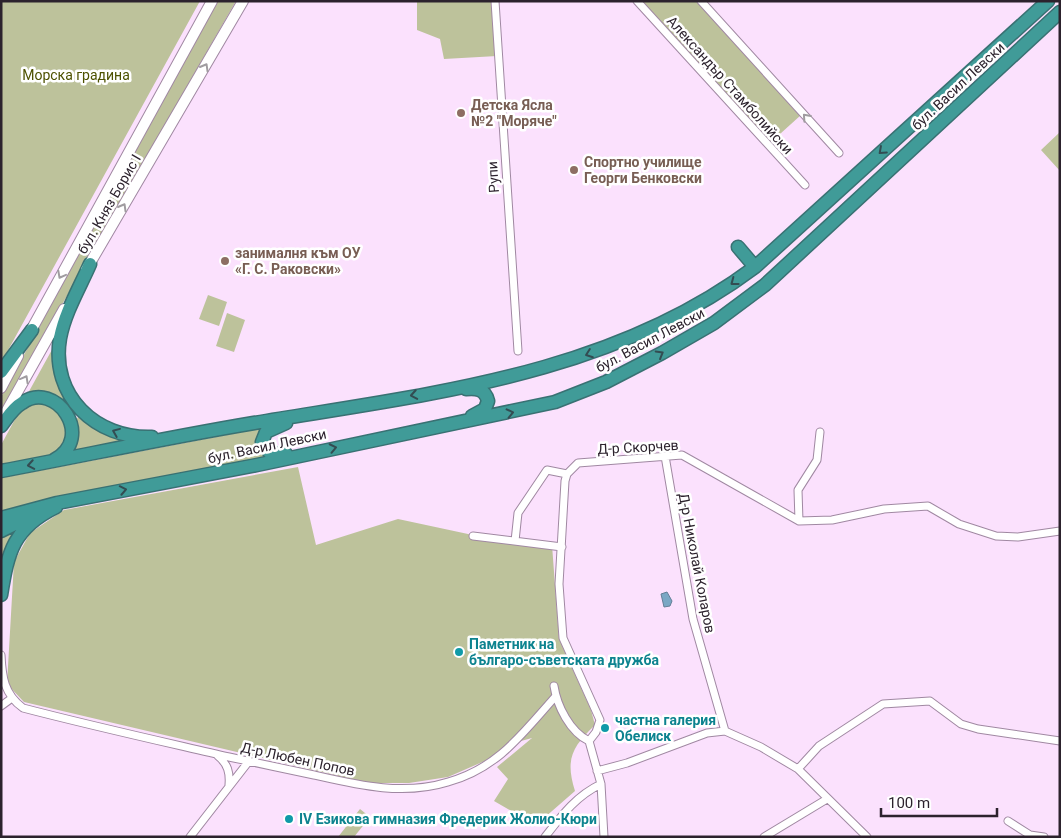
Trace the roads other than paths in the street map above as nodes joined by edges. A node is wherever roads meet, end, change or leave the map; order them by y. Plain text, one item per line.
1 (212, 1) edge
2 (243, 1) edge
3 (495, 1) edge
4 (637, 1) edge
5 (701, 1) edge
6 (1048, 1) edge
7 (1060, 12) edge
8 (912, 124) junction
9 (923, 140) junction
10 (839, 153) dead end
11 (805, 185) dead end
12 (738, 247) dead end
13 (90, 264) junction
14 (755, 267) junction
15 (32, 330) junction
16 (518, 351) dead end
17 (1, 372) edge
18 (1, 388) edge
19 (448, 389) junction
20 (307, 414) junction
21 (1, 422) edge
22 (461, 422) junction
23 (1, 426) edge
24 (820, 432) dead end
25 (182, 436) junction
26 (314, 452) junction
27 (665, 456) junction
28 (51, 462) junction
29 (1, 470) edge
30 (567, 474) junction
31 (75, 499) junction
32 (58, 503) junction
33 (1, 518) edge
34 (799, 521) junction
35 (1060, 530) edge
36 (1, 531) edge
37 (473, 536) dead end
38 (515, 541) junction
39 (562, 547) junction
40 (1, 595) edge
41 (1, 655) edge
42 (554, 686) dead end
43 (555, 697) junction
44 (12, 698) junction
45 (1, 706) edge
46 (725, 731) junction
47 (589, 741) junction
48 (1060, 741) edge
49 (216, 754) junction
50 (249, 761) junction
51 (798, 769) junction
52 (597, 771) junction
53 (601, 784) junction
54 (229, 787) junction
55 (827, 800) junction
56 (1008, 821) dead end
57 (190, 837) edge
58 (545, 837) edge
59 (604, 837) edge
60 (764, 837) edge
61 (867, 837) edge
62 (1044, 837) edge

1 -> 15 main road, бул. Княз Борис I
13 -> 2 main road, бул. Княз Борис I
3 - 16 street, Рупи
4 - 11 street, Александър Стамболийски
10 -> 5 street
6 - 8 highway, бул. Васил Левски
7 - 9 highway, бул. Васил Левски
8 - 9 highway
8 -> 14 highway, бул. Васил Левски
22 -> 9 highway, бул. Васил Левски
12 - 14 highway
21 -> 13 main road, бул. Княз Борис I
25 -> 13 highway
14 -> 19 highway, бул. Васил Левски
15 - 17 highway
15 - 18 main road, бул. Княз Борис I
19 -> 20 highway, бул. Васил Левски
19 - 22 highway
20 - 25 highway, бул. Васил Левски
20 - 26 highway
26 -> 22 highway, бул. Васил Левски
23 - 28 highway
24 - 34 street
25 - 28 highway, бул. Васил Левски
31 -> 26 highway, бул. Васил Левски
27 - 30 street, Д-р Скорчев
27 - 34 street, Д-р Скорчев
27 - 46 street, Д-р Николай Коларов
28 -> 29 highway, бул. Васил Левски
30 - 38 street
30 - 39 street
31 - 32 highway, бул. Васил Левски
31 - 40 highway
32 - 33 highway, бул. Васил Левски
32 - 36 highway
34 - 35 street
37 - 38 street
38 - 39 street
39 - 47 street
41 - 44 street
42 - 43 street
43 - 47 street
43 - 50 street, Д-р Любен Попов
44 - 45 street
44 - 49 street, Д-р Любен Попов
46 - 51 street
46 - 52 street
47 - 52 street
48 - 51 street
49 - 50 street, Д-р Любен Попов
49 - 54 street
50 - 54 street
51 - 55 street
52 - 53 street
53 - 58 street
53 - 59 street
54 - 57 street
55 - 60 street
55 - 61 street
56 - 62 street

